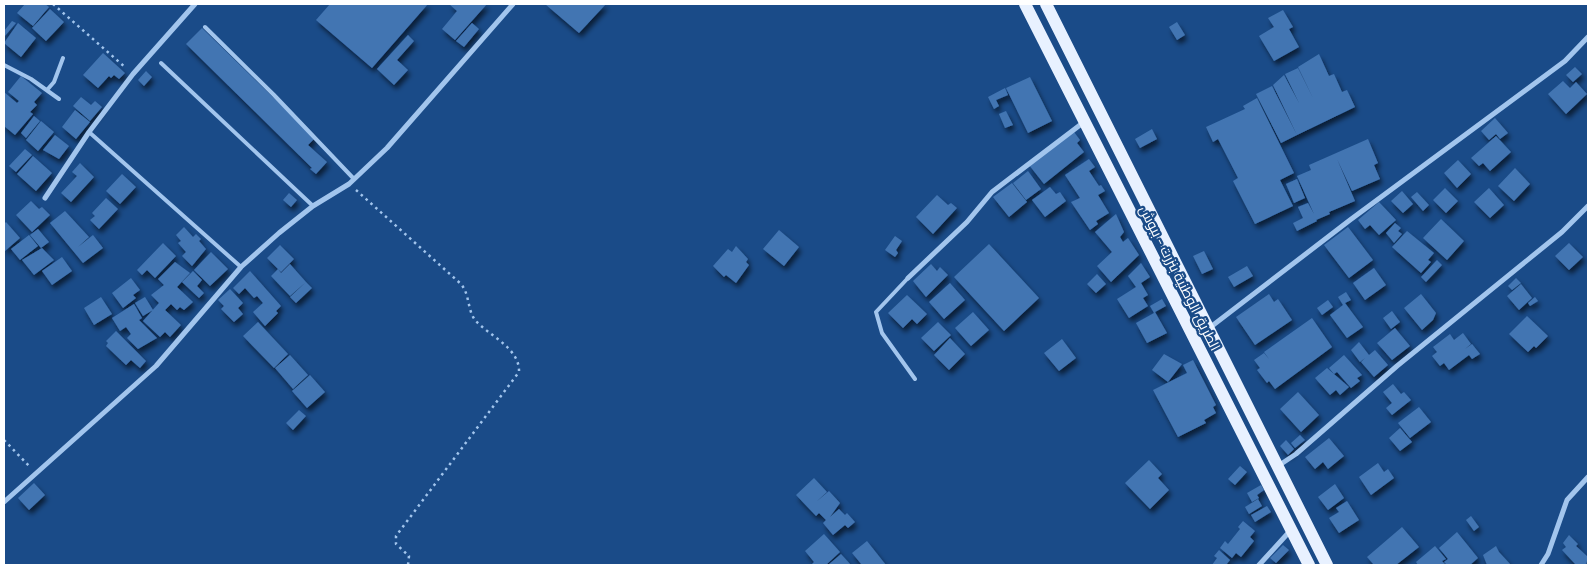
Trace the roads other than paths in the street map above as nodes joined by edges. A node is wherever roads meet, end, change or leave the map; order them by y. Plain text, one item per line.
1 (195, 4) edge
2 (513, 4) edge
3 (1025, 4) edge
4 (1046, 4) edge
5 (205, 27) dead end
6 (1588, 37) edge
7 (63, 58) dead end
8 (161, 63) dead end
9 (4, 65) edge
10 (47, 90) junction
11 (59, 99) dead end
12 (1084, 122) junction
13 (89, 132) junction
14 (354, 179) junction
15 (45, 198) dead end
16 (313, 206) junction
17 (1588, 206) edge
18 (241, 267) junction
19 (908, 278) joint
20 (1208, 330) junction
21 (915, 379) dead end
22 (1277, 467) junction
23 (1588, 477) edge
24 (4, 502) edge
25 (1291, 531) junction
26 (1259, 565) edge
27 (1309, 565) edge
28 (1327, 565) edge
29 (1541, 565) edge

1 - 13 street
2 - 14 street
3 - 12 main road, الطريق الوطنية بنزرت - ببوش
4 - 20 main road, الطريق الوطنية بنزرت - ببوش
5 - 14 lane
6 - 20 street
7 - 10 lane
8 - 16 lane
9 - 10 lane
10 - 11 lane
12 - 19 street
12 - 25 main road, الطريق الوطنية بنزرت - ببوش
13 - 15 street
13 - 18 lane
14 - 16 street
16 - 18 street
17 - 22 street
18 - 24 street
19 - 21 lane
20 - 22 main road, الطريق الوطنية بنزرت - ببوش
22 - 28 main road, الطريق الوطنية بنزرت - ببوش
23 - 29 street
25 - 26 street
25 - 27 main road, الطريق الوطنية بنزرت - ببوش

